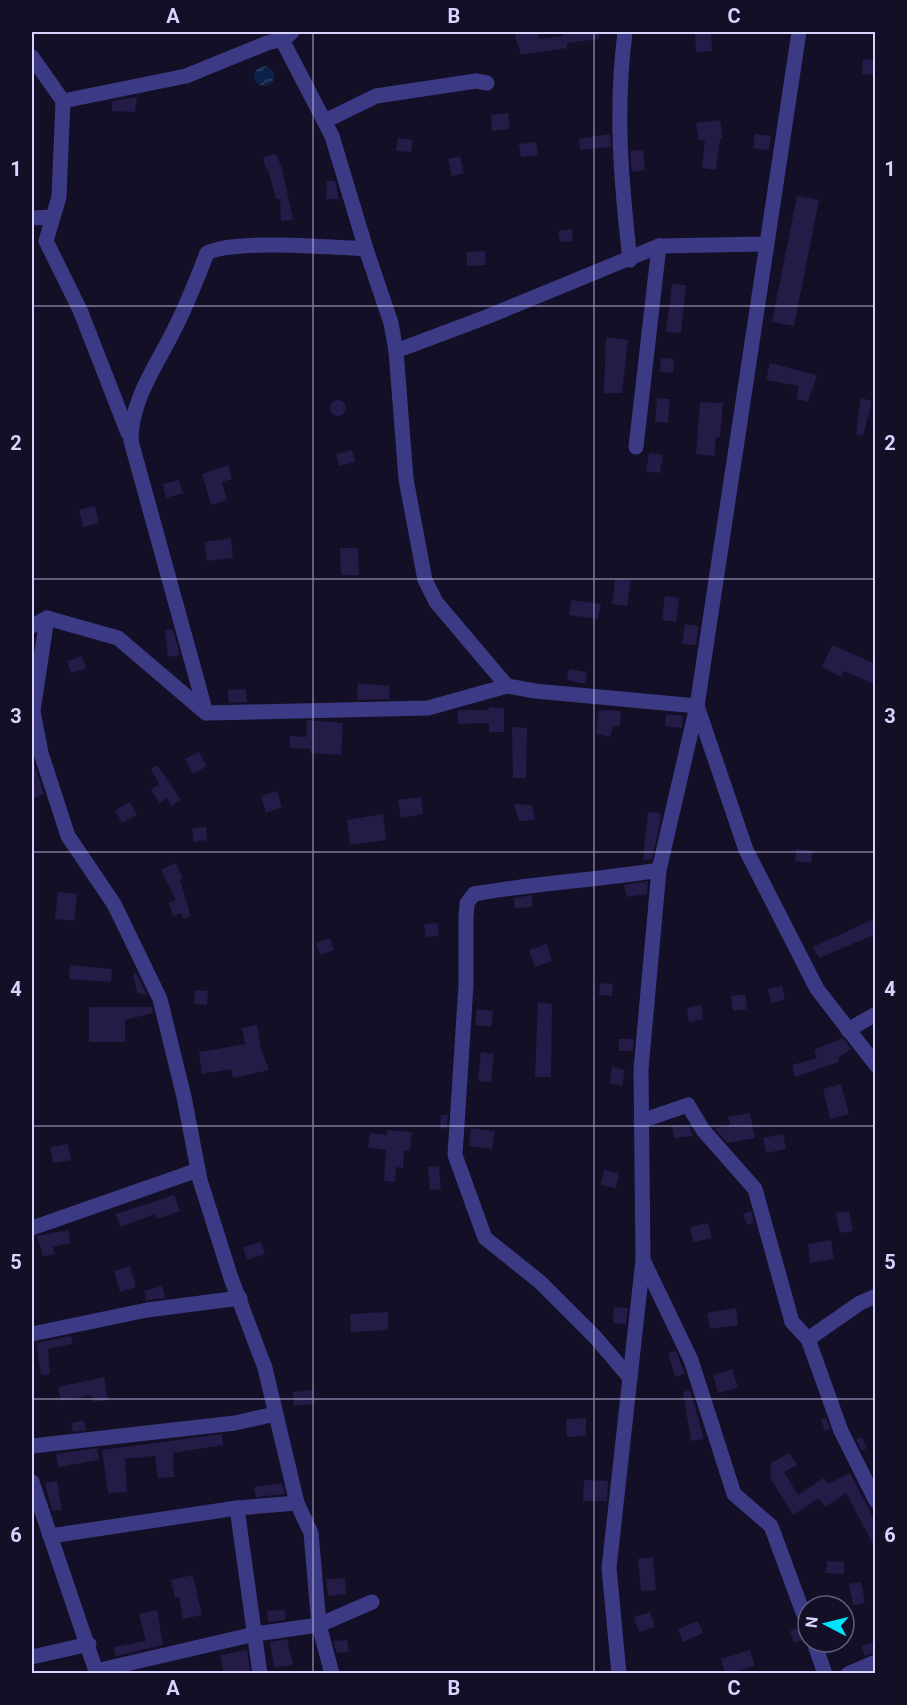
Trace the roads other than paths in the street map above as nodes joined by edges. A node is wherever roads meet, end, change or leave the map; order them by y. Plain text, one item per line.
1 (625, 32) edge
2 (799, 32) edge
3 (285, 34) edge
4 (32, 57) edge
5 (487, 83) dead end
6 (63, 101) junction
7 (325, 121) junction
8 (53, 217) junction
9 (32, 218) edge
10 (766, 244) junction
11 (659, 246) junction
12 (366, 249) junction
13 (630, 260) junction
14 (396, 351) junction
15 (132, 447) junction
16 (636, 447) dead end
17 (47, 618) junction
18 (32, 626) edge
19 (507, 686) junction
20 (697, 706) junction
21 (206, 713) junction
22 (659, 870) junction
23 (876, 1014) edge
24 (848, 1030) junction
25 (876, 1065) edge
26 (641, 1121) junction
27 (198, 1170) junction
28 (32, 1228) edge
29 (643, 1260) junction
30 (876, 1296) edge
31 (240, 1298) junction
32 (32, 1334) edge
33 (808, 1339) junction
34 (630, 1378) junction
35 (275, 1414) junction
36 (32, 1446) edge
37 (32, 1482) edge
38 (876, 1501) edge
39 (297, 1503) junction
40 (237, 1508) junction
41 (50, 1536) junction
42 (796, 1594) edge
43 (372, 1602) dead end
44 (319, 1625) junction
45 (255, 1634) junction
46 (88, 1644) junction
47 (818, 1654) edge
48 (32, 1657) edge
49 (876, 1662) edge
50 (96, 1672) edge
51 (260, 1674) edge
52 (332, 1674) edge
53 (619, 1674) edge
54 (825, 1674) edge
55 (848, 1674) edge

1 - 13 street
2 - 10 street
3 - 6 street
3 - 7 street
4 - 6 street
5 - 7 street
6 - 8 street
7 - 12 street
8 - 9 street
8 - 15 street
10 - 11 street
10 - 20 street
11 - 13 street
11 - 16 street
12 - 14 street
12 - 15 street
13 - 14 street
14 - 19 street
15 - 21 street
17 - 18 street
17 - 21 street
17 - 27 street
19 - 20 street
19 - 21 street
20 - 22 street
20 - 24 street
22 - 26 street
22 - 34 street
23 - 24 street
24 - 25 street
26 - 29 street
26 - 33 street
27 - 28 street
27 - 31 street
29 - 34 street
29 - 42 street
30 - 33 street
31 - 32 street
31 - 35 street
33 - 38 street
34 - 53 street
35 - 36 street
35 - 39 street
37 - 41 street
39 - 40 street
39 - 44 street
40 - 41 street
40 - 45 street
41 - 46 street
43 - 44 street
44 - 45 street
44 - 52 street
45 - 50 street
45 - 51 street
46 - 48 street
46 - 50 street
47 - 54 street
49 - 55 street

